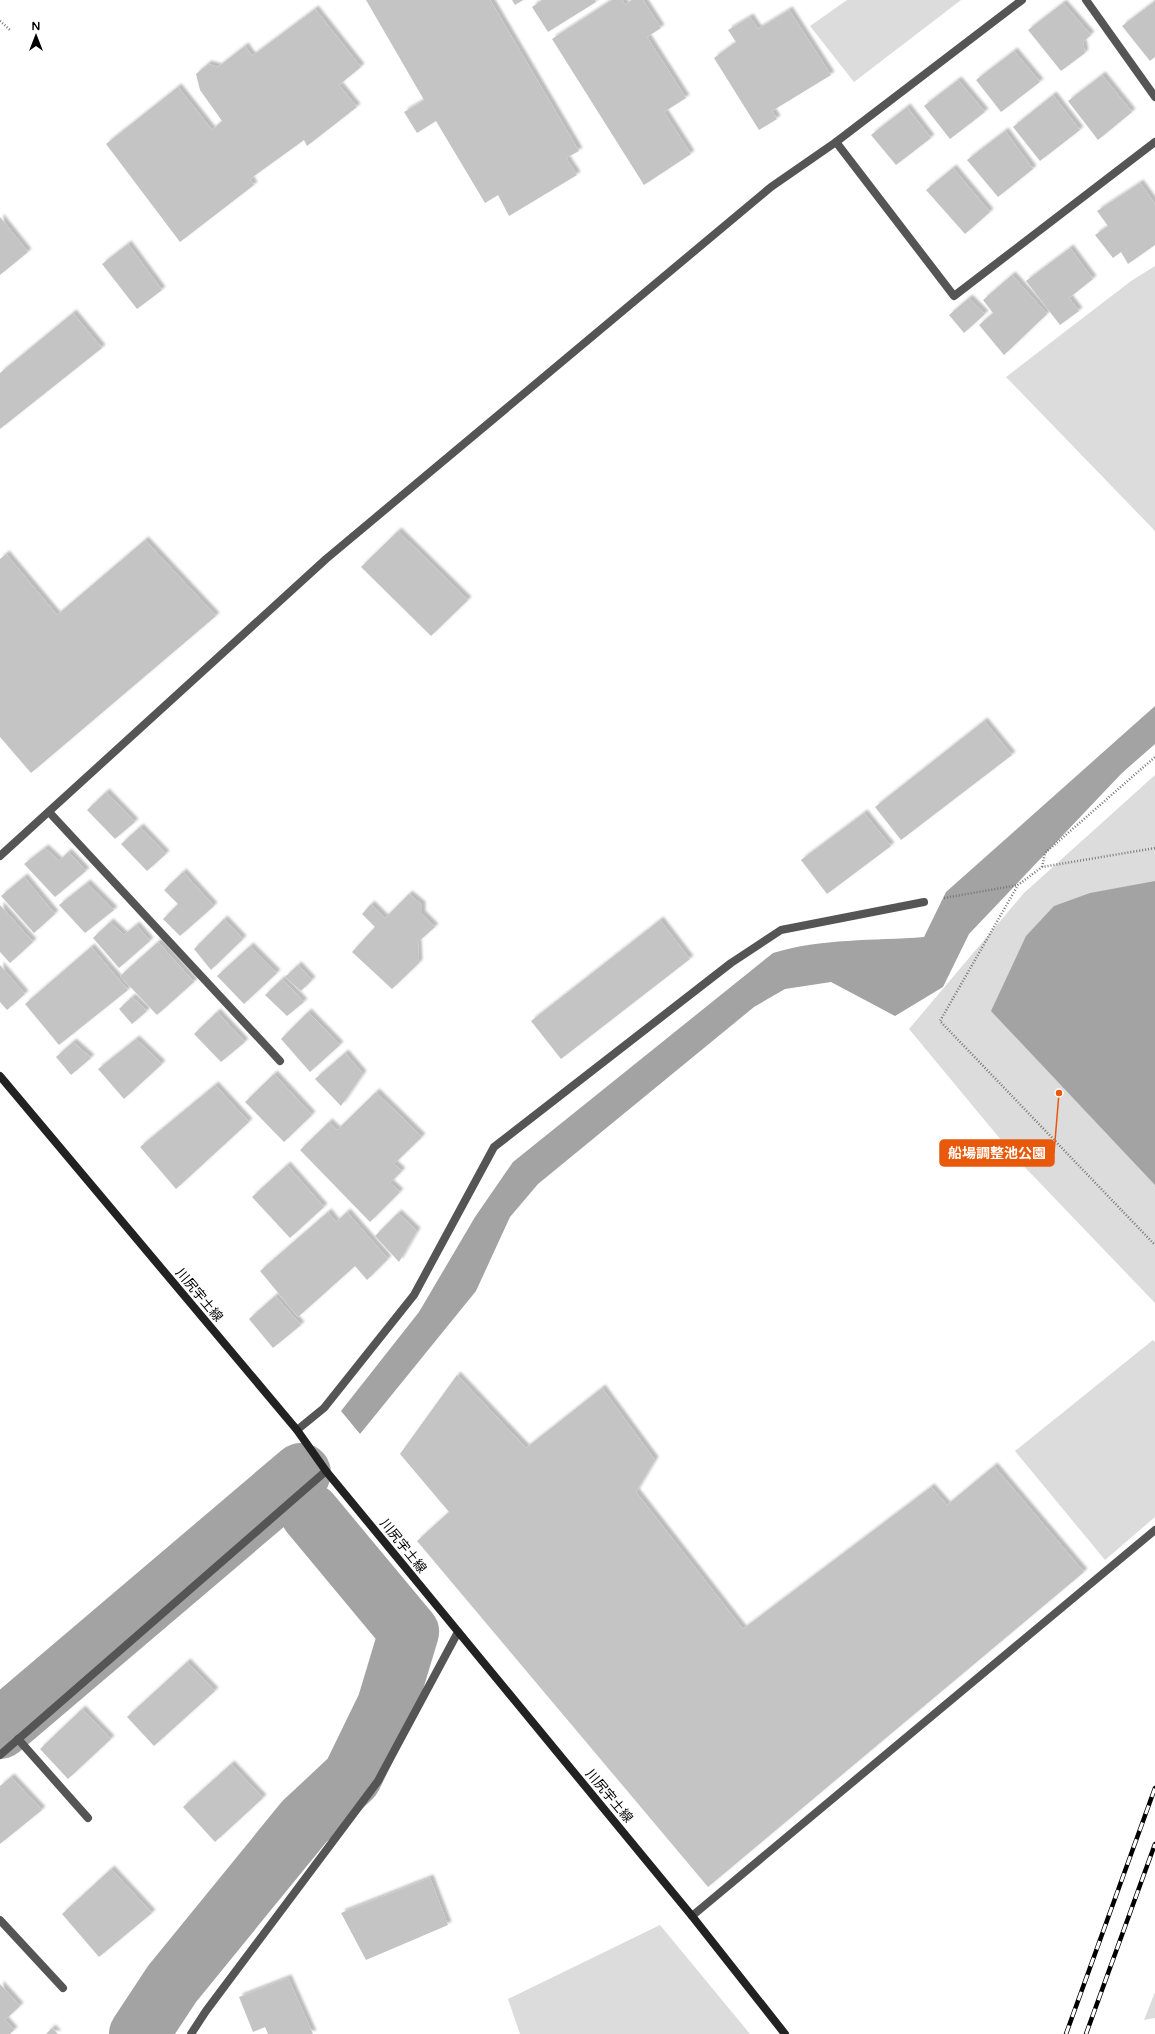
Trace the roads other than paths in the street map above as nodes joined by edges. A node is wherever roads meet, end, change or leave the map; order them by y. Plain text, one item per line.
1 (1022, 0) edge
2 (1086, 0) edge
3 (1155, 97) edge
4 (836, 142) junction
5 (1155, 142) edge
6 (49, 812) junction
7 (0, 856) edge
8 (924, 902) road end
9 (280, 1061) dead end
10 (0, 1076) edge
11 (297, 1430) junction
12 (326, 1471) junction
13 (1155, 1530) edge
14 (458, 1632) junction
15 (18, 1739) junction
16 (0, 1755) edge
17 (88, 1818) dead end
18 (692, 1916) junction
19 (0, 1920) edge
20 (63, 1988) dead end
21 (191, 2034) edge
22 (785, 2034) edge

1 - 4 street
2 - 3 street
4 - 5 street
4 - 6 street
6 - 7 street
6 - 9 street
8 - 11 street
10 - 11 main road, 川尻宇土線
11 - 12 main road, 川尻宇土線
12 - 14 main road, 川尻宇土線
12 - 15 street
13 - 18 street
14 - 18 main road, 川尻宇土線
14 - 21 street
15 - 16 street
15 - 17 street
18 - 22 main road, 川尻宇土線
19 - 20 street

